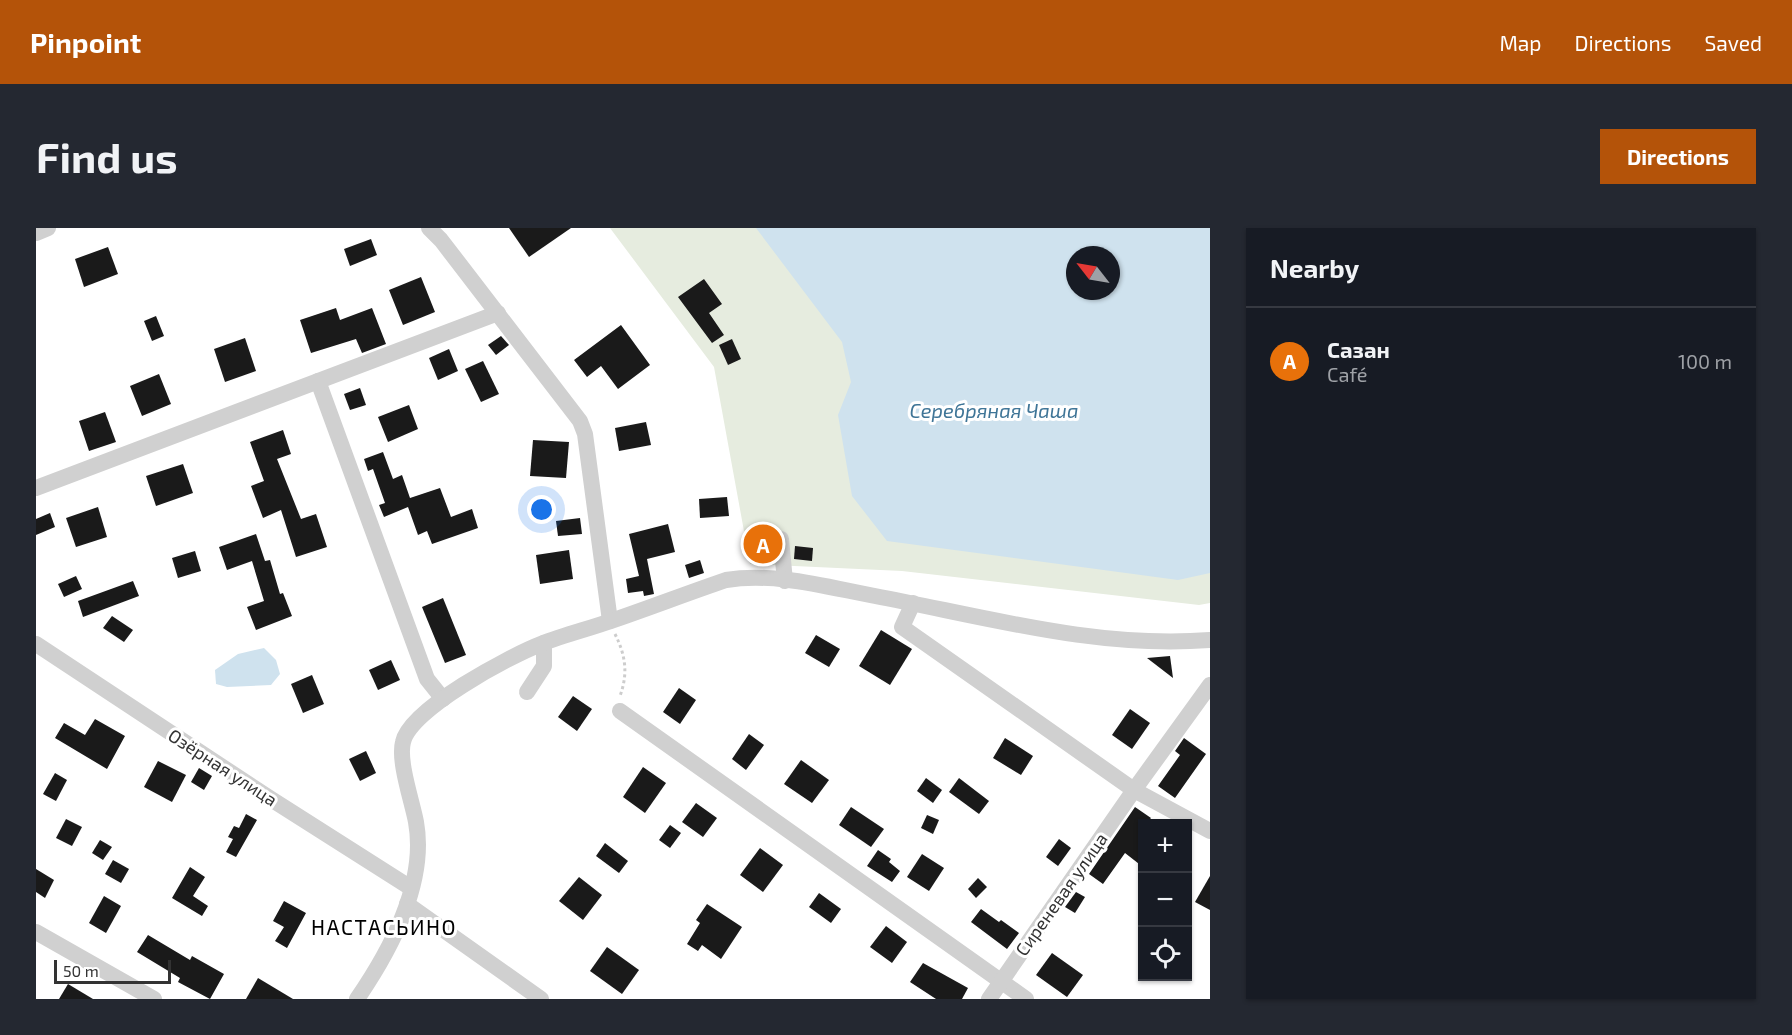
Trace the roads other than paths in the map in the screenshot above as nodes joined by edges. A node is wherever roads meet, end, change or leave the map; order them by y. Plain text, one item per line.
1 (48, 228) edge
2 (429, 228) edge
3 (36, 232) edge
4 (498, 313) junction
5 (318, 381) junction
6 (36, 488) edge
7 (782, 539) dead end
8 (785, 580) junction
9 (913, 603) junction
10 (610, 621) junction
11 (1210, 640) edge
12 (544, 643) junction
13 (36, 644) edge
14 (1210, 685) edge
15 (527, 692) dead end
16 (443, 699) junction
17 (620, 711) road end
18 (1134, 790) junction
19 (1210, 831) edge
20 (409, 896) junction
21 (36, 932) edge
22 (1001, 981) junction
23 (154, 999) edge
24 (357, 999) edge
25 (541, 999) edge
26 (989, 999) edge
27 (1026, 999) edge

1 - 3 street
2 - 4 street
4 - 5 street
4 - 10 street
5 - 6 street
5 - 16 street
7 - 8 street
8 - 9 street
8 - 10 street
9 - 11 street
9 - 18 street
10 - 12 street
12 - 15 street
12 - 16 street
13 - 20 street, Озёрная улица
14 - 18 street, Сиреневая улица
16 - 20 street
17 - 22 street
18 - 19 street
18 - 22 street, Сиреневая улица
20 - 24 street
20 - 25 street, Озёрная улица
21 - 23 street
22 - 26 street, Сиреневая улица
22 - 27 street

